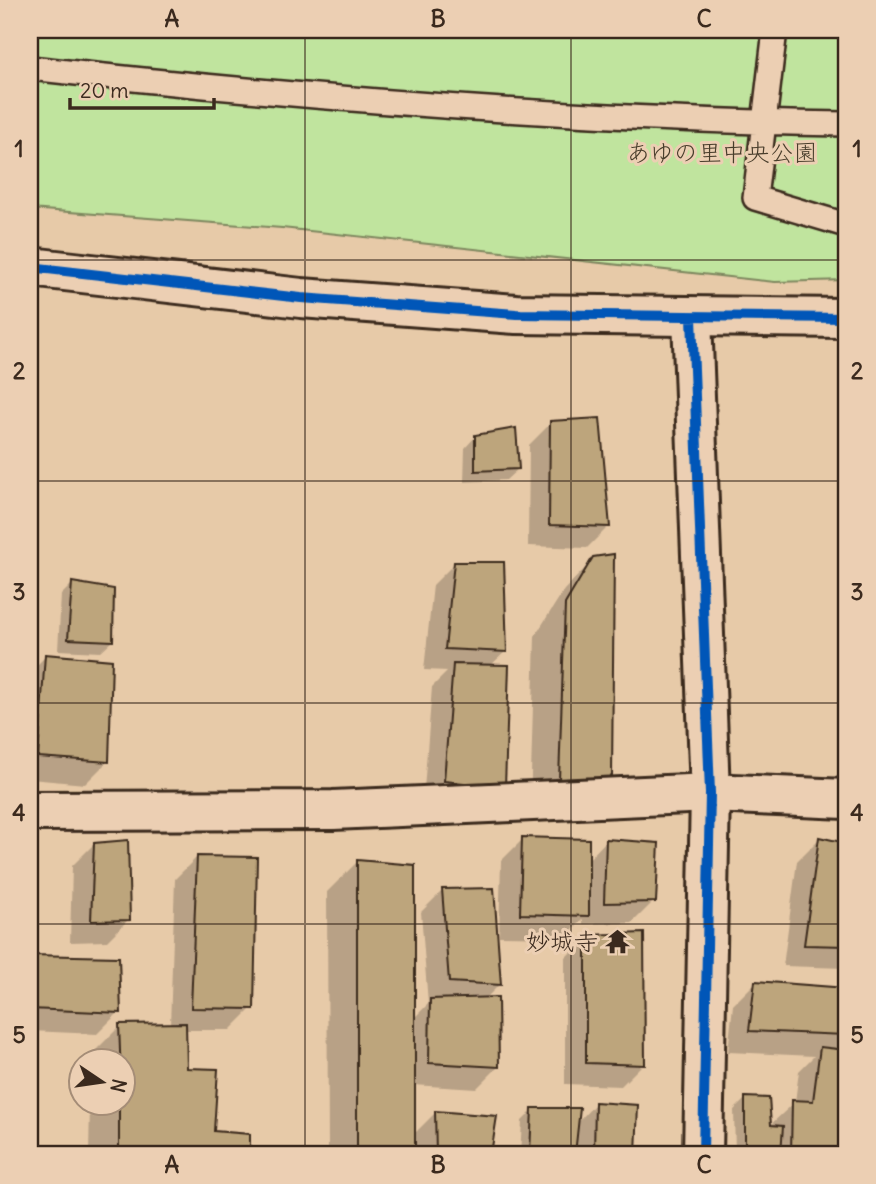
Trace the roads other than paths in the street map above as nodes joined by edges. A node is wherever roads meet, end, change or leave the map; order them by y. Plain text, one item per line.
1 (775, 30) edge
2 (30, 68) edge
3 (765, 123) junction
4 (846, 124) edge
5 (846, 225) edge
6 (30, 267) edge
7 (692, 317) junction
8 (846, 318) edge
9 (710, 793) junction
10 (846, 799) edge
11 (30, 811) edge
12 (703, 1154) edge

1 - 3 lane
2 - 3 lane
3 - 4 lane
3 - 5 lane
6 - 7 street
7 - 8 street
7 - 9 street
9 - 10 street
9 - 11 street
9 - 12 street

